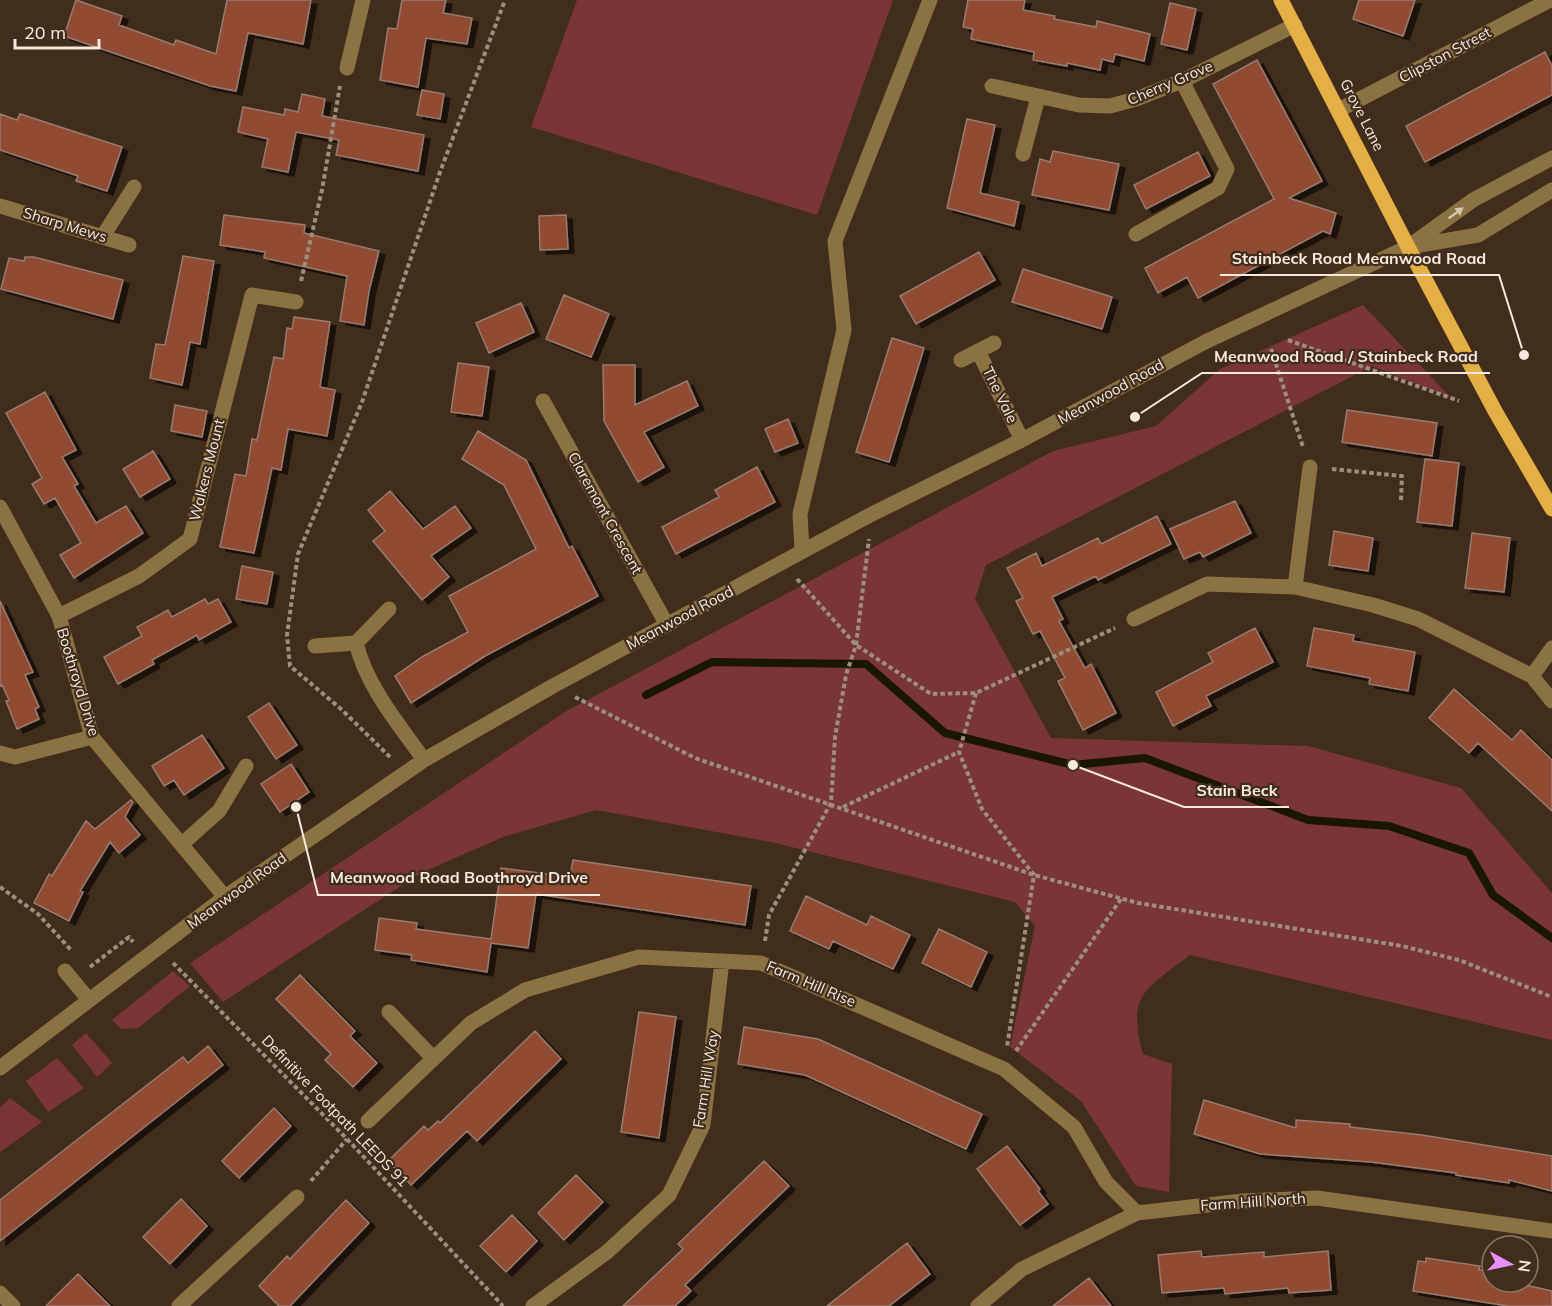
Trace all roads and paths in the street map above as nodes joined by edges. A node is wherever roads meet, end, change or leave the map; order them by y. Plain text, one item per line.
1 (363, 0) edge
2 (505, 0) edge
3 (930, 0) edge
4 (1281, 0) edge
5 (1550, 0) edge
6 (1295, 25) junction
7 (347, 68) joint
8 (1182, 81) junction
9 (992, 86) dead end
10 (1038, 97) junction
11 (1339, 110) junction
12 (1023, 154) dead end
13 (1552, 158) edge
14 (134, 187) dead end
15 (1552, 190) edge
16 (0, 206) edge
17 (1136, 234) dead end
18 (104, 236) junction
19 (129, 245) dead end
20 (1408, 247) junction
21 (296, 302) joint
22 (1288, 340) dead end
23 (994, 343) dead end
24 (1270, 349) dead end
25 (978, 351) junction
26 (961, 360) dead end
27 (543, 401) dead end
28 (1459, 401) dead end
29 (1022, 440) junction
30 (1310, 467) junction
31 (1401, 501) dead end
32 (0, 507) edge
33 (1552, 509) edge
34 (872, 514) junction
35 (802, 551) junction
36 (782, 562) junction
37 (1295, 587) junction
38 (389, 609) dead end
39 (58, 616) junction
40 (1134, 619) joint
41 (667, 625) junction
42 (356, 643) junction
43 (856, 645) junction
44 (315, 646) dead end
45 (1552, 648) edge
46 (1532, 676) junction
47 (553, 686) junction
48 (976, 693) junction
49 (1552, 701) edge
50 (92, 737) junction
51 (958, 752) junction
52 (0, 753) edge
53 (424, 760) junction
54 (246, 766) dead end
55 (406, 773) junction
56 (831, 803) junction
57 (843, 807) junction
58 (182, 844) junction
59 (1034, 875) junction
60 (0, 887) edge
61 (225, 897) junction
62 (1121, 899) junction
63 (74, 953) dead end
64 (146, 958) junction
65 (81, 961) dead end
66 (722, 961) junction
67 (761, 963) junction
68 (65, 971) dead end
69 (1552, 997) edge
70 (89, 1000) junction
71 (388, 1012) dead end
72 (433, 1058) junction
73 (0, 1068) edge
74 (1004, 1069) junction
75 (368, 1121) joint
76 (347, 1139) junction
77 (297, 1197) joint
78 (1137, 1212) junction
79 (1552, 1231) edge
80 (0, 1293) edge
81 (13, 1306) edge
82 (179, 1306) edge
83 (503, 1306) edge
84 (533, 1306) edge
85 (978, 1306) edge

1 - 7 street
2 - 55 path
3 - 35 street
4 - 6 main road, Grove Lane
5 - 11 street, Clipston Street
6 - 8 street, Cherry Grove
6 - 11 main road, Grove Lane
7 - 21 path
8 - 10 street, Cherry Grove
8 - 17 street
9 - 10 street, Cherry Grove
10 - 12 street
11 - 20 main road, Grove Lane
20 -> 13 street, Meanwood Road
14 - 18 street
15 - 20 street, Meanwood Road
16 - 18 street, Sharp Mews
18 - 19 street, Sharp Mews
20 - 29 street, Meanwood Road
20 - 33 main road, Grove Lane
21 - 39 street, Walkers Mount
22 - 28 path
23 - 25 street, The Vale
24 - 30 path
25 - 26 street, The Vale
25 - 29 street, The Vale
27 - 41 street, Claremont Crescent
29 - 34 street, Meanwood Road
30 - 31 path
30 - 37 street
32 - 39 street, Boothroyd Drive
34 - 35 street, Meanwood Road
34 - 43 path
35 - 36 street, Meanwood Road
36 - 41 street, Meanwood Road
36 - 43 path
37 - 40 street
37 - 46 street
38 - 42 street
39 - 50 street, Boothroyd Drive
40 - 48 path
41 - 47 street, Meanwood Road
42 - 44 street
42 - 53 street
43 - 48 path
43 - 56 path
45 - 46 street
46 - 49 street
47 - 53 street, Meanwood Road
47 - 56 path
48 - 51 path
50 - 52 street
50 - 58 street, Boothroyd Drive
51 - 57 path
51 - 59 path
53 - 55 street, Meanwood Road
54 - 58 street
55 - 61 street, Meanwood Road
56 - 57 path
56 - 67 path
57 - 59 path
58 - 61 street, Boothroyd Drive
59 - 62 path
59 - 74 path
60 - 63 path
61 - 64 street, Meanwood Road
62 - 69 path
62 - 74 path
64 - 65 path
64 - 70 street, Meanwood Road
64 - 76 path, Definitive Footpath LEEDS 91
66 - 67 street, Farm Hill Rise
66 - 72 street, Farm Hill Rise
66 - 84 street, Farm Hill Way
67 - 74 street, Farm Hill Rise
68 - 70 street
70 - 73 street, Meanwood Road
71 - 72 street
72 - 75 street, Farm Hill Rise
74 - 78 street, Farm Hill Rise
75 - 76 path
76 - 77 path
76 - 83 path, Definitive Footpath LEEDS 91
77 - 82 street
78 - 79 street, Farm Hill North
78 - 85 street, Farm Hill North
80 - 81 street

